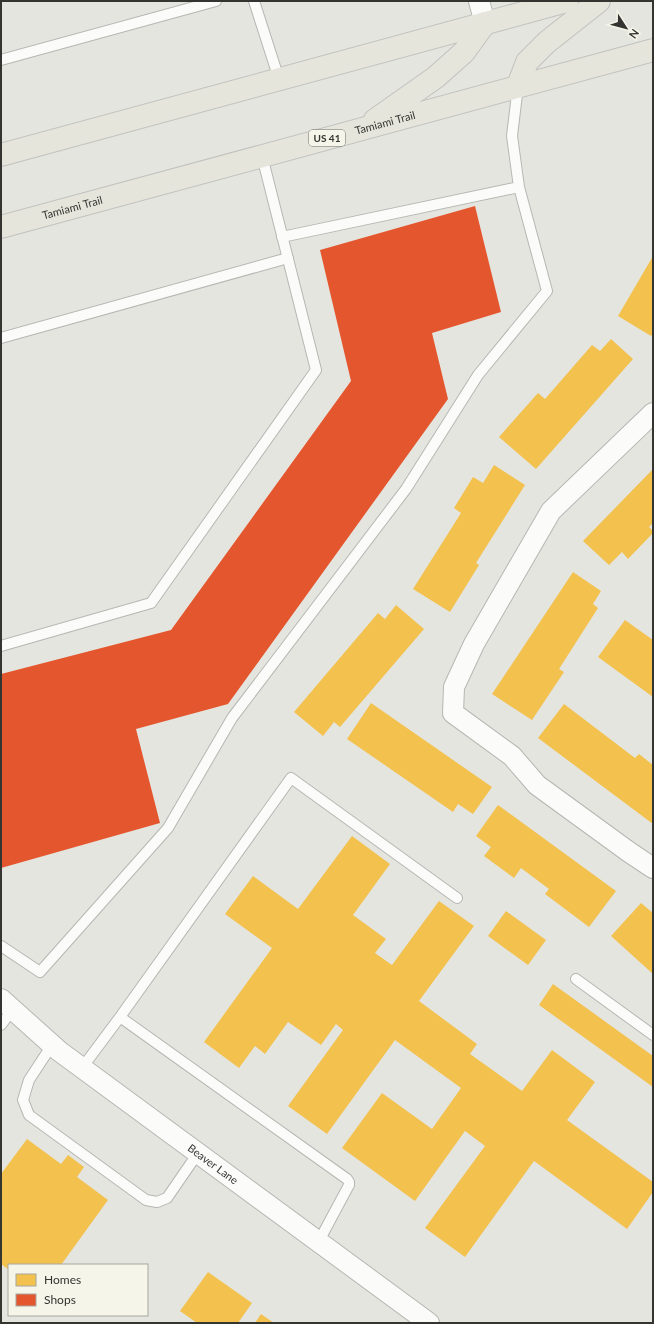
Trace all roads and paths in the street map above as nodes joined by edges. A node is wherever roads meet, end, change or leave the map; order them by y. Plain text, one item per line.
1 (216, 1) edge
2 (254, 1) edge
3 (479, 1) edge
4 (567, 1) edge
5 (599, 1) edge
6 (485, 23) junction
7 (653, 50) edge
8 (1, 60) edge
9 (279, 79) junction
10 (518, 86) junction
11 (363, 129) junction
12 (1, 155) edge
13 (262, 156) junction
14 (519, 187) junction
15 (1, 227) edge
16 (282, 237) junction
17 (288, 258) junction
18 (1, 338) edge
19 (653, 413) edge
20 (1, 646) edge
21 (653, 868) edge
22 (457, 898) dead end
23 (1, 946) edge
24 (576, 979) dead end
25 (7, 1004) edge
26 (120, 1017) junction
27 (1, 1026) edge
28 (653, 1035) edge
29 (52, 1045) junction
30 (82, 1068) junction
31 (198, 1153) junction
32 (319, 1241) junction
33 (429, 1323) edge

1 - 8 lane
2 - 9 lane
3 - 6 street
4 - 6 main road
5 - 10 main road
6 - 9 main road
6 - 11 main road
7 - 10 main road, Tamiami Trail / US 41
9 - 12 main road
10 - 11 main road, Tamiami Trail / US 41
10 - 14 lane
11 - 13 main road, Tamiami Trail / US 41
13 - 15 main road, Tamiami Trail / US 41
13 - 16 lane
14 - 16 lane
14 - 23 lane
16 - 17 lane
17 - 18 lane
17 - 20 lane
19 - 21 street
22 - 26 lane
24 - 28 lane
25 - 27 lane
25 - 29 street, Beaver Lane
26 - 30 lane
26 - 32 lane
29 - 30 street, Beaver Lane
29 - 31 lane
30 - 31 street, Beaver Lane
31 - 32 street, Beaver Lane
32 - 33 street, Beaver Lane

